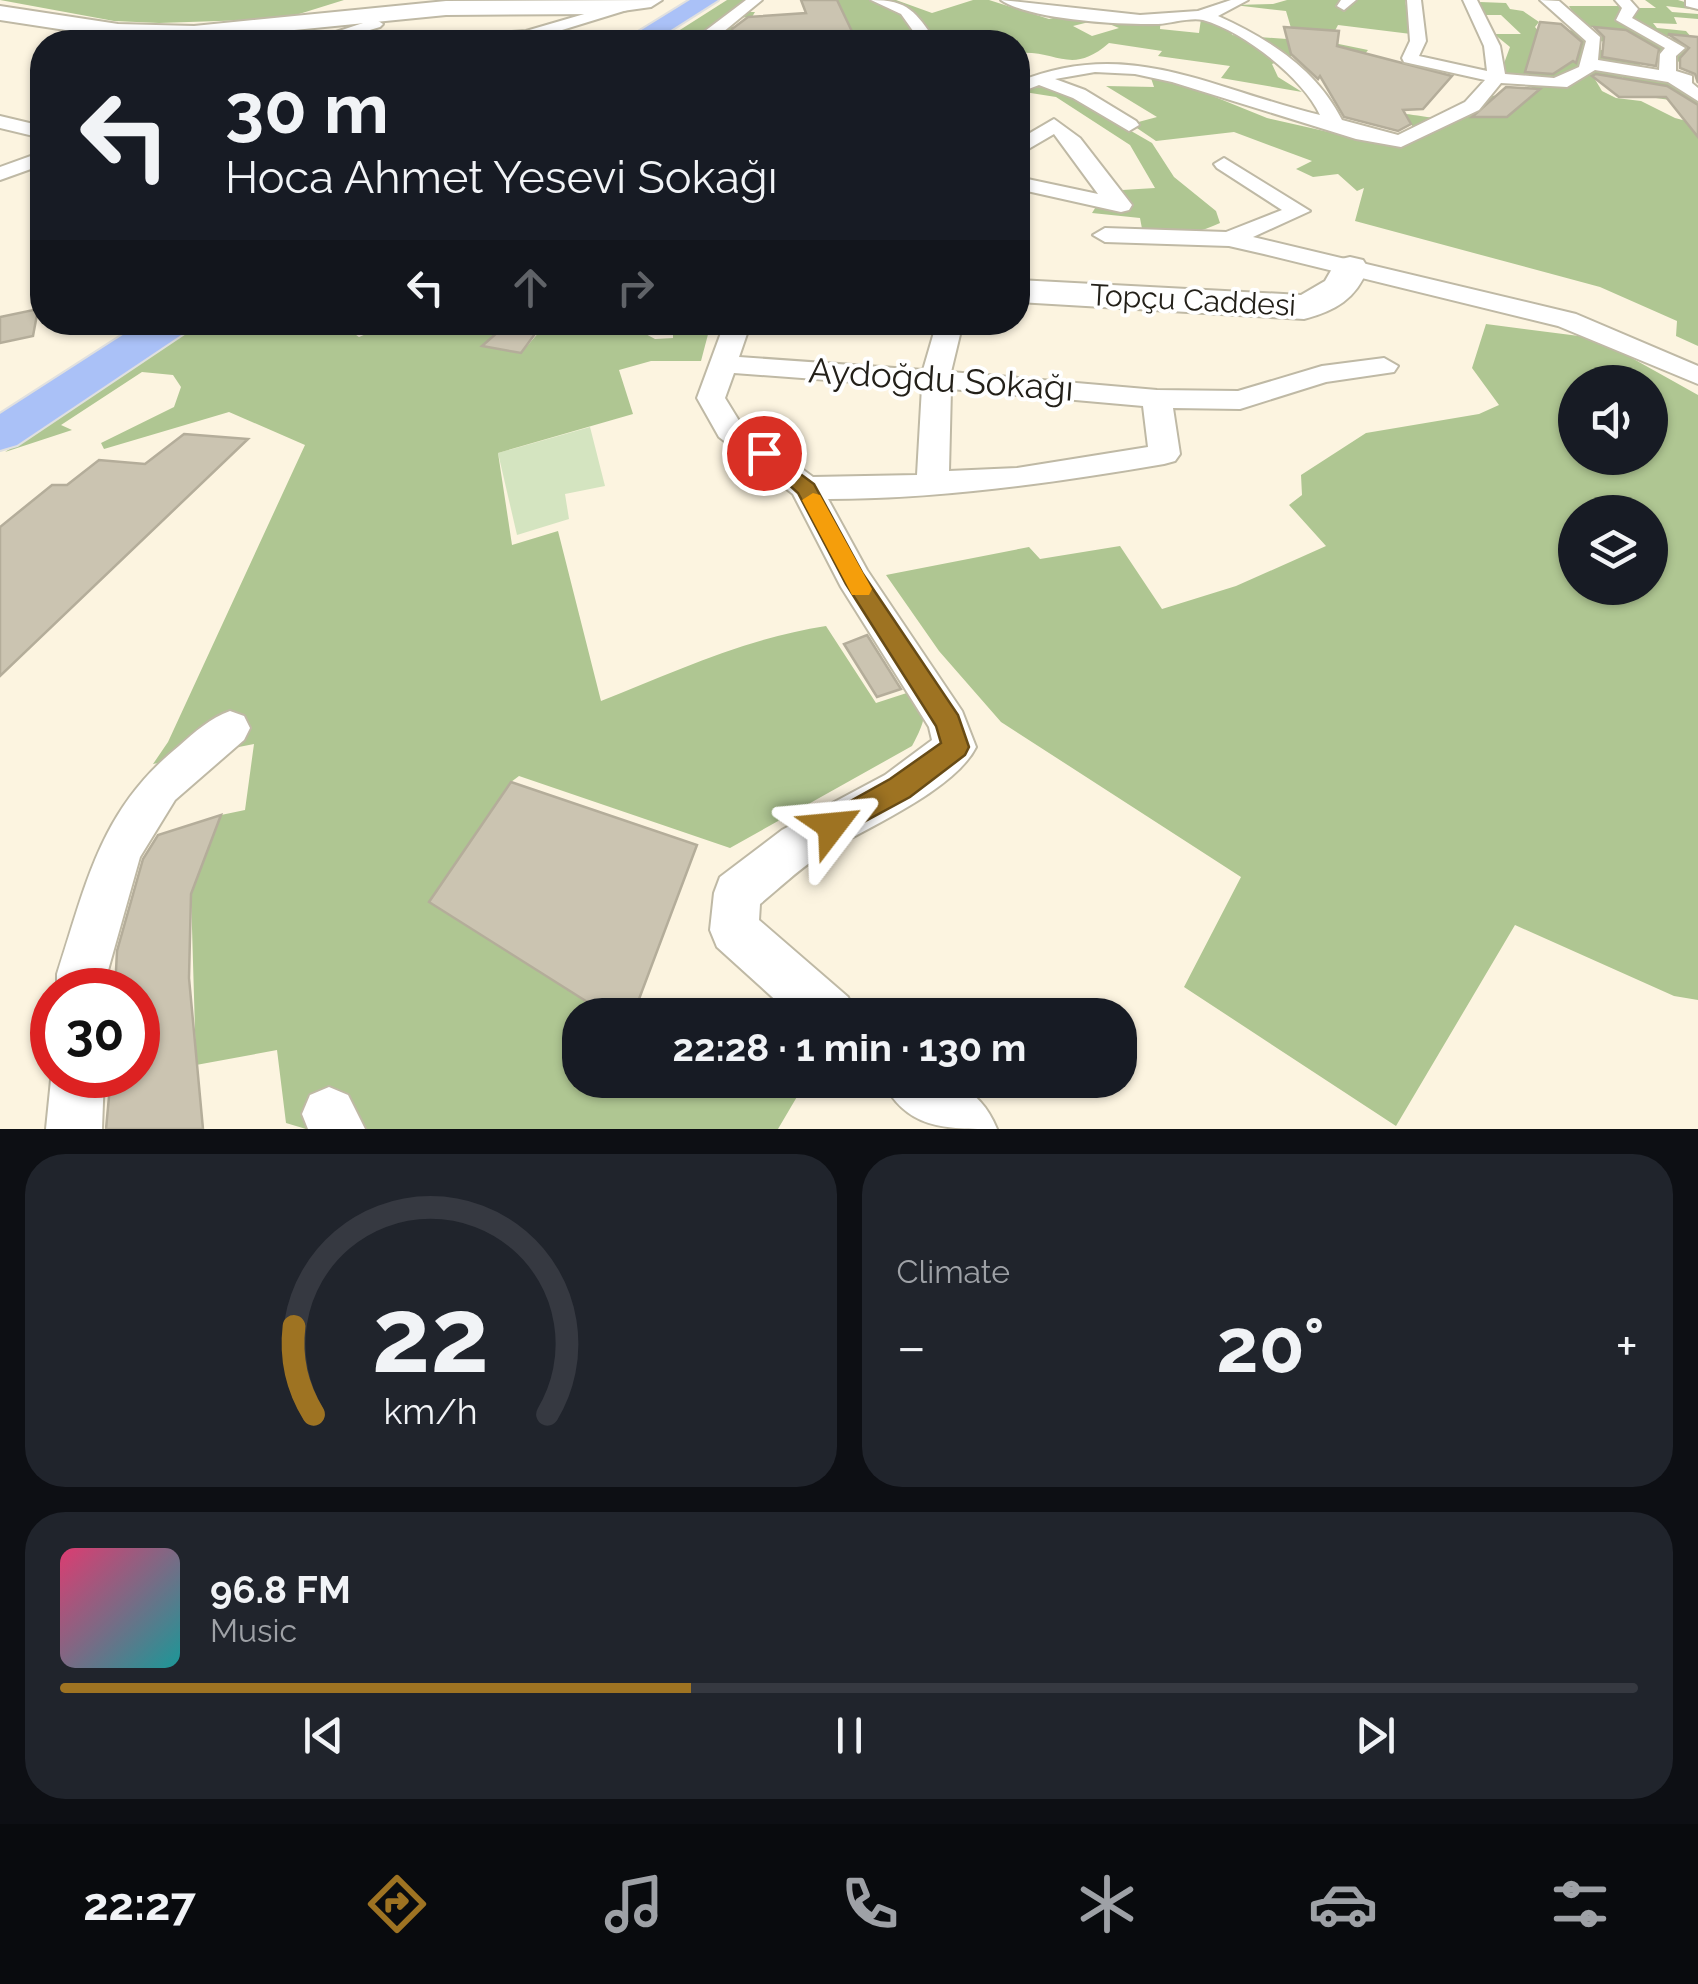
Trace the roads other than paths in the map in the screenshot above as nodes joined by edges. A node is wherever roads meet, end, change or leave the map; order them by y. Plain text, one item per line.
1 (706, 0) edge
2 (721, 0) edge
3 (755, 0) edge
4 (878, 0) edge
5 (1008, 0) edge
6 (1241, 0) edge
7 (1414, 0) edge
8 (1451, 0) edge
9 (1471, 0) edge
10 (1547, 0) edge
11 (1622, 0) edge
12 (618, 4) edge
13 (0, 10) edge
14 (1204, 15) junction
15 (375, 24) dead end
16 (64, 30) edge
17 (228, 30) edge
18 (355, 30) edge
19 (552, 30) edge
20 (655, 30) edge
21 (671, 30) edge
22 (716, 30) edge
23 (920, 30) edge
24 (1588, 64) junction
25 (1035, 77) junction
26 (1498, 78) junction
27 (1674, 78) junction
28 (1030, 80) edge
29 (1698, 81) edge
30 (1698, 96) edge
31 (0, 122) edge
32 (1334, 124) junction
33 (1129, 125) dead end
34 (30, 129) edge
35 (1030, 141) edge
36 (30, 163) edge
37 (1224, 164) dead end
38 (0, 174) edge
39 (1030, 186) edge
40 (1104, 235) dead end
41 (1229, 239) junction
42 (1350, 268) junction
43 (1030, 292) edge
44 (128, 335) edge
45 (152, 335) edge
46 (734, 335) edge
47 (947, 335) edge
48 (724, 364) junction
49 (1384, 366) dead end
50 (1698, 376) edge
51 (936, 379) junction
52 (1157, 399) junction
53 (0, 418) edge
54 (0, 435) edge
55 (933, 482) junction
56 (806, 488) junction
57 (230, 728) dead end
58 (84, 968) edge
59 (811, 998) edge
60 (76, 1098) edge
61 (931, 1098) edge
62 (74, 1129) edge
63 (969, 1129) edge

1 - 20 main road
2 - 21 main road
3 - 22 street
4 - 23 street
5 - 14 street
6 - 14 street
7 - 26 street
8 - 9 street
9 - 26 street
10 - 24 street
11 - 27 street
12 - 13 main road
12 - 17 main road
12 - 19 street
13 - 16 main road
14 - 32 street
15 - 18 street
24 - 26 street
24 - 27 street
25 - 28 street
25 - 32 street
25 - 33 street
26 - 32 street
27 - 29 street
27 - 30 street
31 - 34 street
35 - 39 street
36 - 38 street
37 - 41 street
40 - 41 street
41 - 42 street
42 - 43 main road, Topçu Caddesi
42 - 50 street
44 - 53 main road
45 - 54 main road
46 - 48 street
47 - 51 street
48 - 51 street, Aydoğdu Sokağı
48 - 56 street
49 - 52 street, Aydoğdu Sokağı
51 - 52 street, Aydoğdu Sokağı
51 - 55 street
52 - 55 street
55 - 56 street
56 - 59 street
57 - 58 street
60 - 62 street
61 - 63 street

